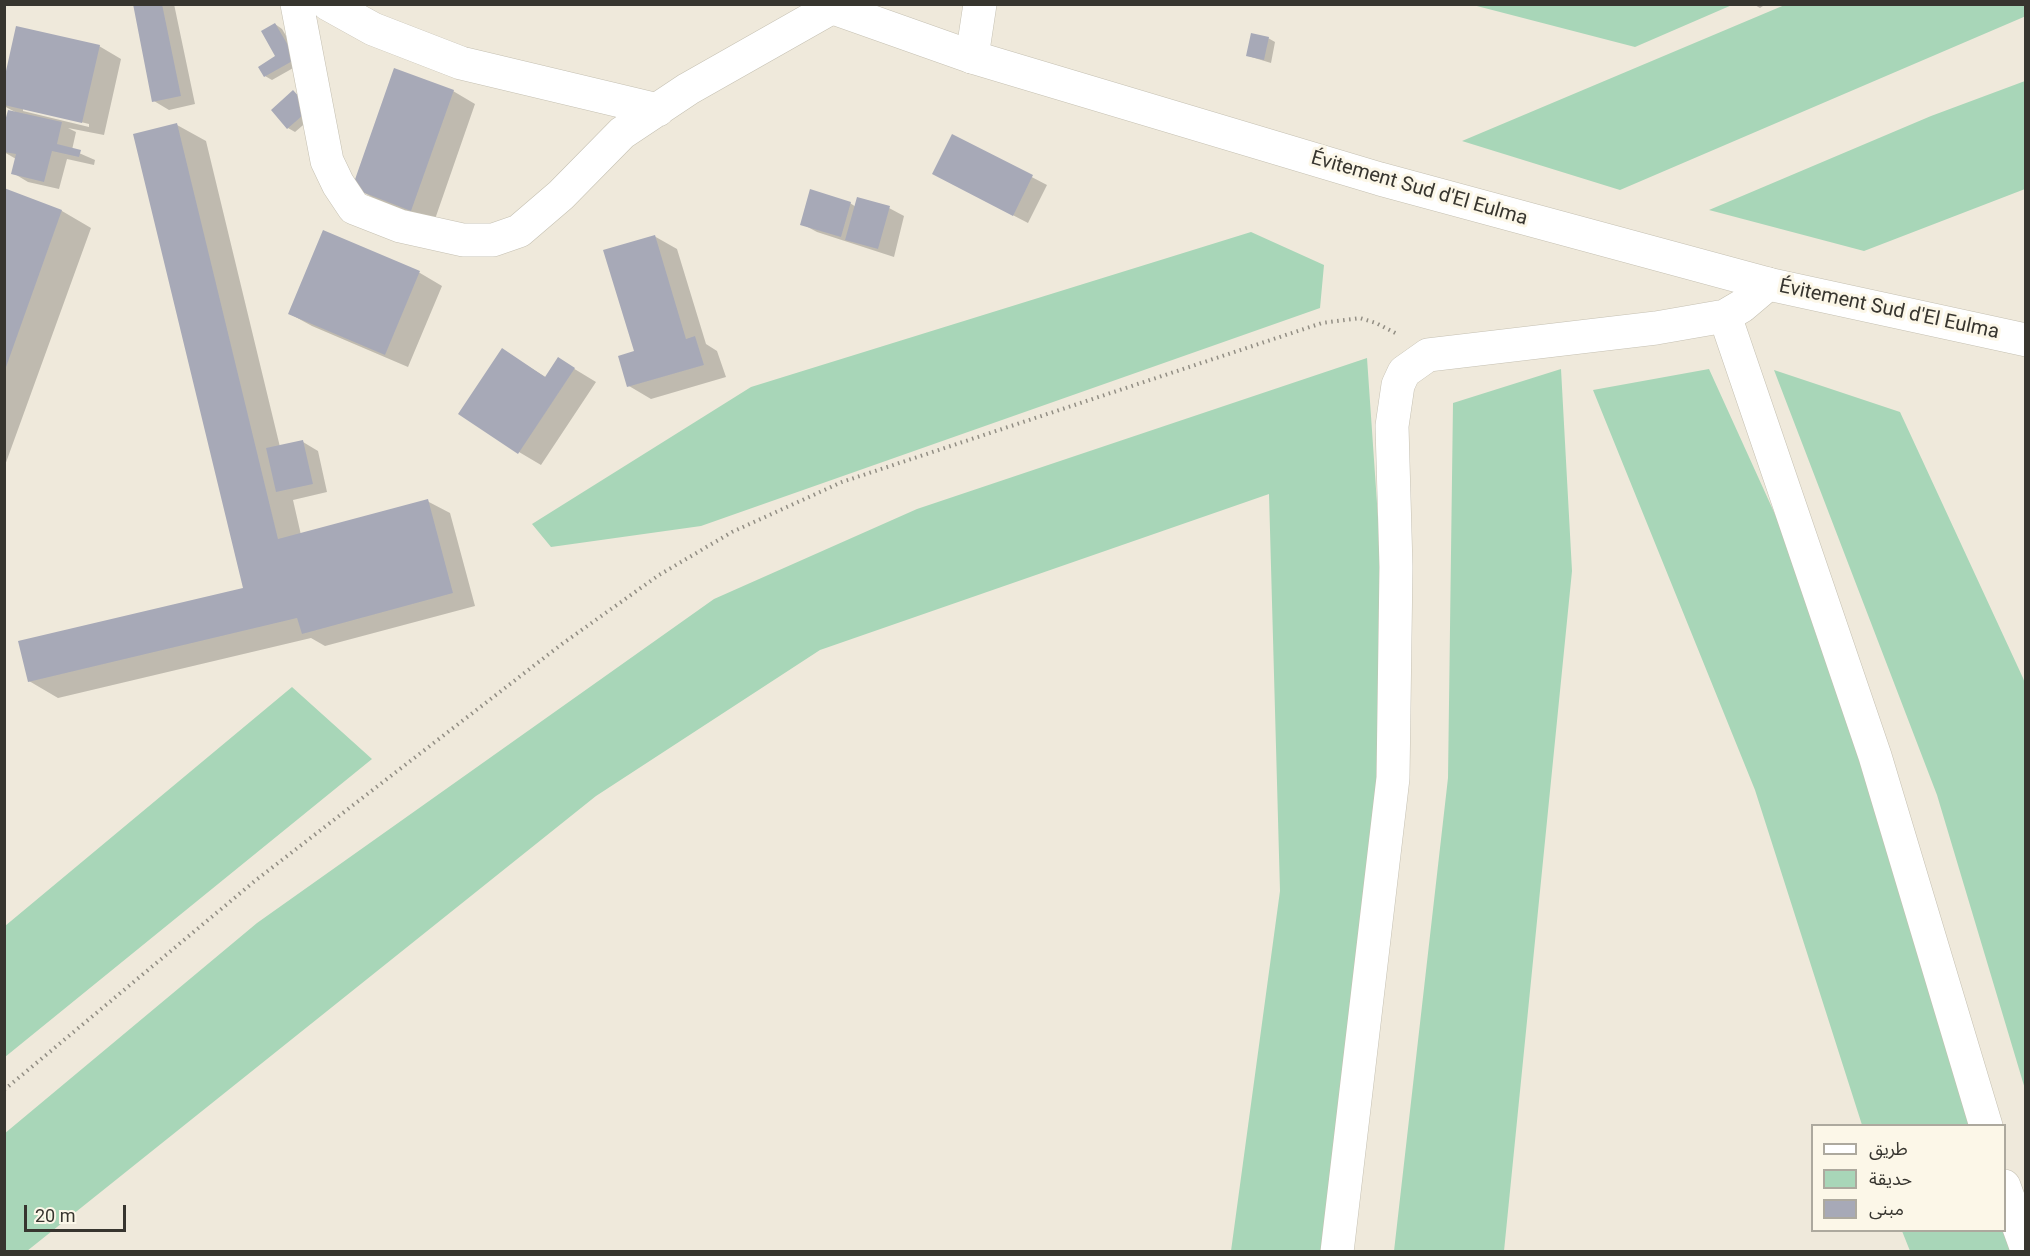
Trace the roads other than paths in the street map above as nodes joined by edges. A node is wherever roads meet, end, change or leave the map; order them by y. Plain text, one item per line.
1 (297, 4) edge
2 (328, 4) edge
3 (980, 4) edge
4 (826, 6) edge
5 (972, 57) junction
6 (658, 110) junction
7 (1768, 284) junction
8 (1725, 316) junction
9 (2025, 340) edge
10 (1986, 1124) edge
11 (2006, 1192) edge
12 (2025, 1247) edge
13 (1337, 1251) edge

1 - 6 street
2 - 6 street
3 - 5 street
4 - 5 street, Évitement Sud d'El Eulma
4 - 6 street
5 - 7 street, Évitement Sud d'El Eulma
7 - 8 street
7 - 9 street, Évitement Sud d'El Eulma
8 - 10 street
8 - 13 street
11 - 12 street

